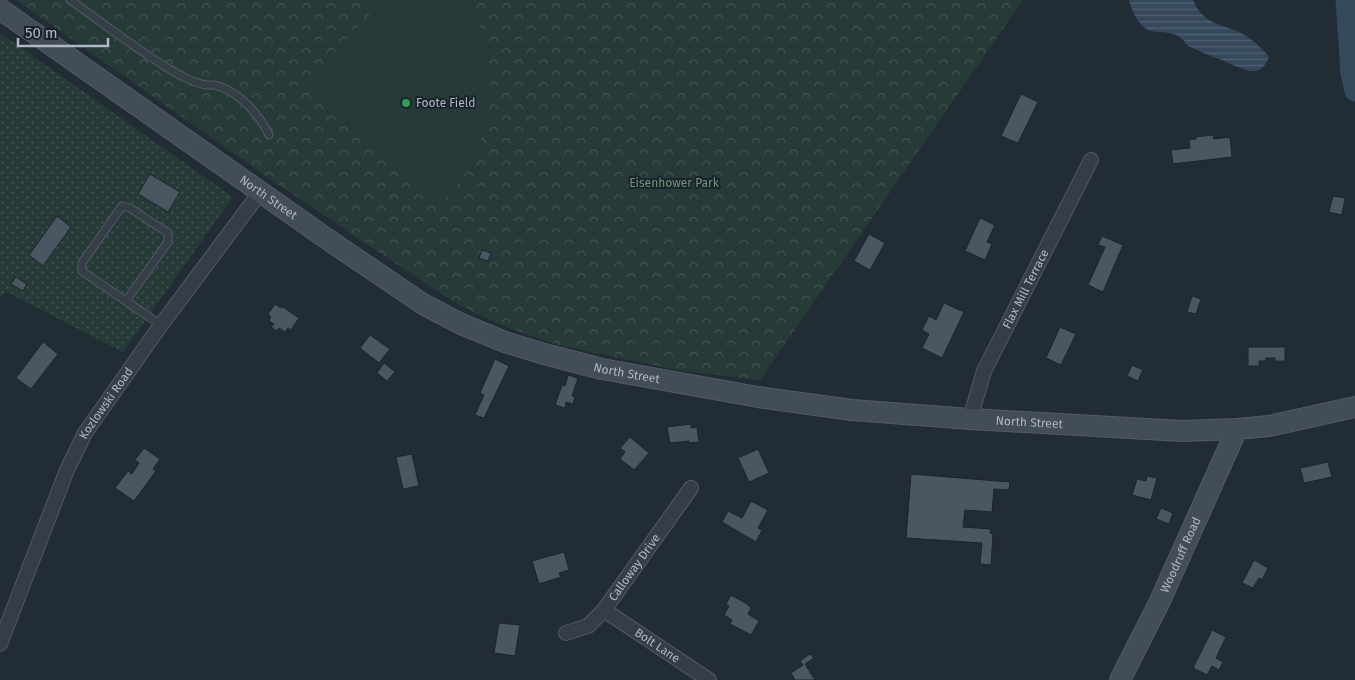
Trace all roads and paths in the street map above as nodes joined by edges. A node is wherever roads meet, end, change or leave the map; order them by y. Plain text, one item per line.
1 (70, 0) edge
2 (0, 9) edge
3 (269, 135) dead end
4 (1092, 160) dead end
5 (260, 191) junction
6 (126, 301) junction
7 (161, 325) junction
8 (1353, 404) edge
9 (970, 419) junction
10 (1237, 429) junction
11 (690, 488) dead end
12 (604, 610) junction
13 (566, 633) dead end
14 (0, 644) edge
15 (709, 680) edge
16 (1120, 680) edge

1 - 3 lane
2 - 5 main road, North Street
4 - 9 street, Flax Mill Terrace
5 - 7 street, Kozlowski Road
5 - 9 main road, North Street
6 - 6 lane
6 - 7 lane
7 - 14 street, Kozlowski Road
8 - 10 main road, North Street
9 - 10 main road, North Street
10 - 16 main road, Woodruff Road
11 - 12 street, Calloway Drive
12 - 13 street, Calloway Drive
12 - 15 street, Bolt Lane

